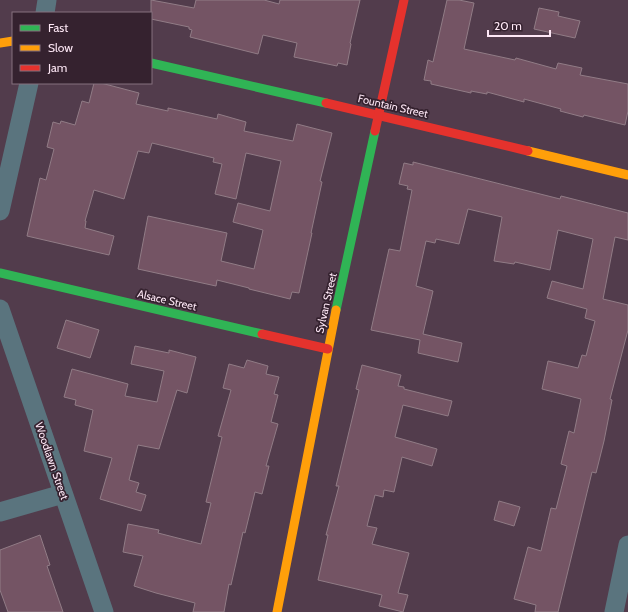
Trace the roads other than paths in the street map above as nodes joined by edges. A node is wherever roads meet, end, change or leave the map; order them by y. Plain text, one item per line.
1 (47, 0) edge
2 (404, 0) edge
3 (45, 12) edge
4 (12, 41) edge
5 (0, 43) edge
6 (152, 63) edge
7 (29, 84) edge
8 (380, 115) junction
9 (628, 176) edge
10 (0, 211) edge
11 (0, 273) edge
12 (0, 309) edge
13 (328, 349) junction
14 (64, 494) junction
15 (0, 512) edge
16 (628, 545) edge
17 (104, 612) edge
18 (277, 612) edge
19 (614, 612) edge

1 - 3 street
2 - 8 street, Sylvan Street
4 - 5 street
6 - 8 street, Fountain Street
7 - 10 street
8 - 9 street, Fountain Street
8 - 13 street, Sylvan Street
11 - 13 street, Alsace Street
12 - 14 street, Woodlawn Street
13 - 18 street, Sylvan Street
14 - 15 street
14 - 17 street, Woodlawn Street
16 - 19 street

